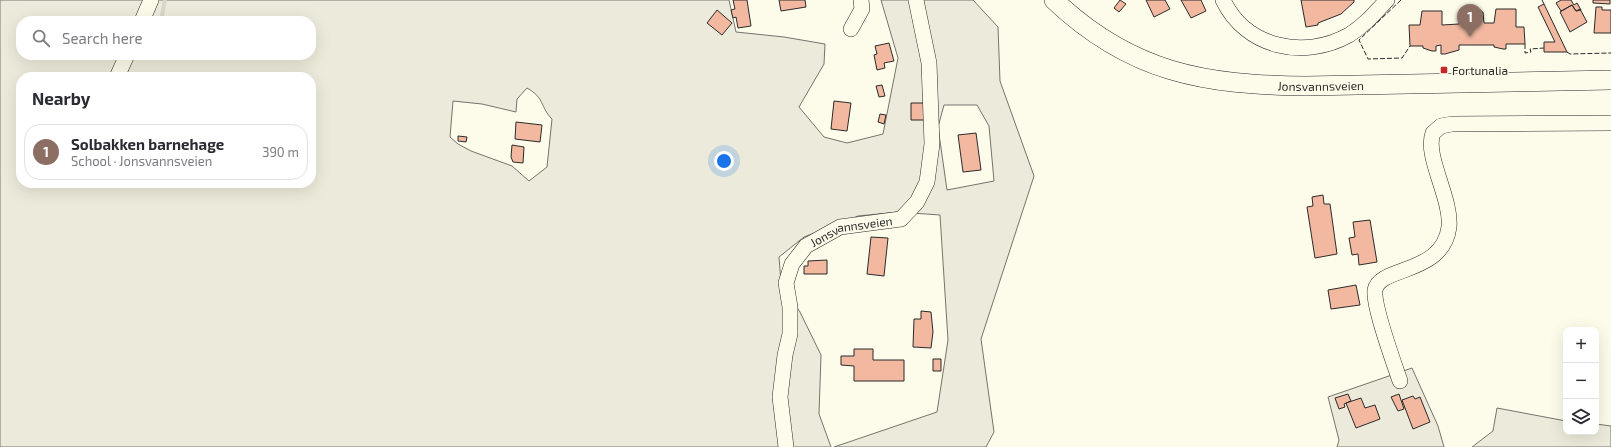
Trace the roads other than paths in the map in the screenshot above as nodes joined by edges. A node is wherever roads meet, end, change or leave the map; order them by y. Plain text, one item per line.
1 (151, 0) edge
2 (862, 0) edge
3 (916, 0) edge
4 (1054, 0) edge
5 (1223, 0) edge
6 (1387, 0) edge
7 (144, 16) edge
8 (851, 29) dead end
9 (125, 60) edge
10 (119, 72) edge
11 (1611, 80) edge
12 (1611, 123) edge
13 (1400, 381) dead end
14 (786, 447) edge

1 - 7 street
2 - 8 street
3 - 14 street, Jonsvannsveien
4 - 11 main road, Jonsvannsveien
5 - 6 street
9 - 10 street
12 - 13 street

